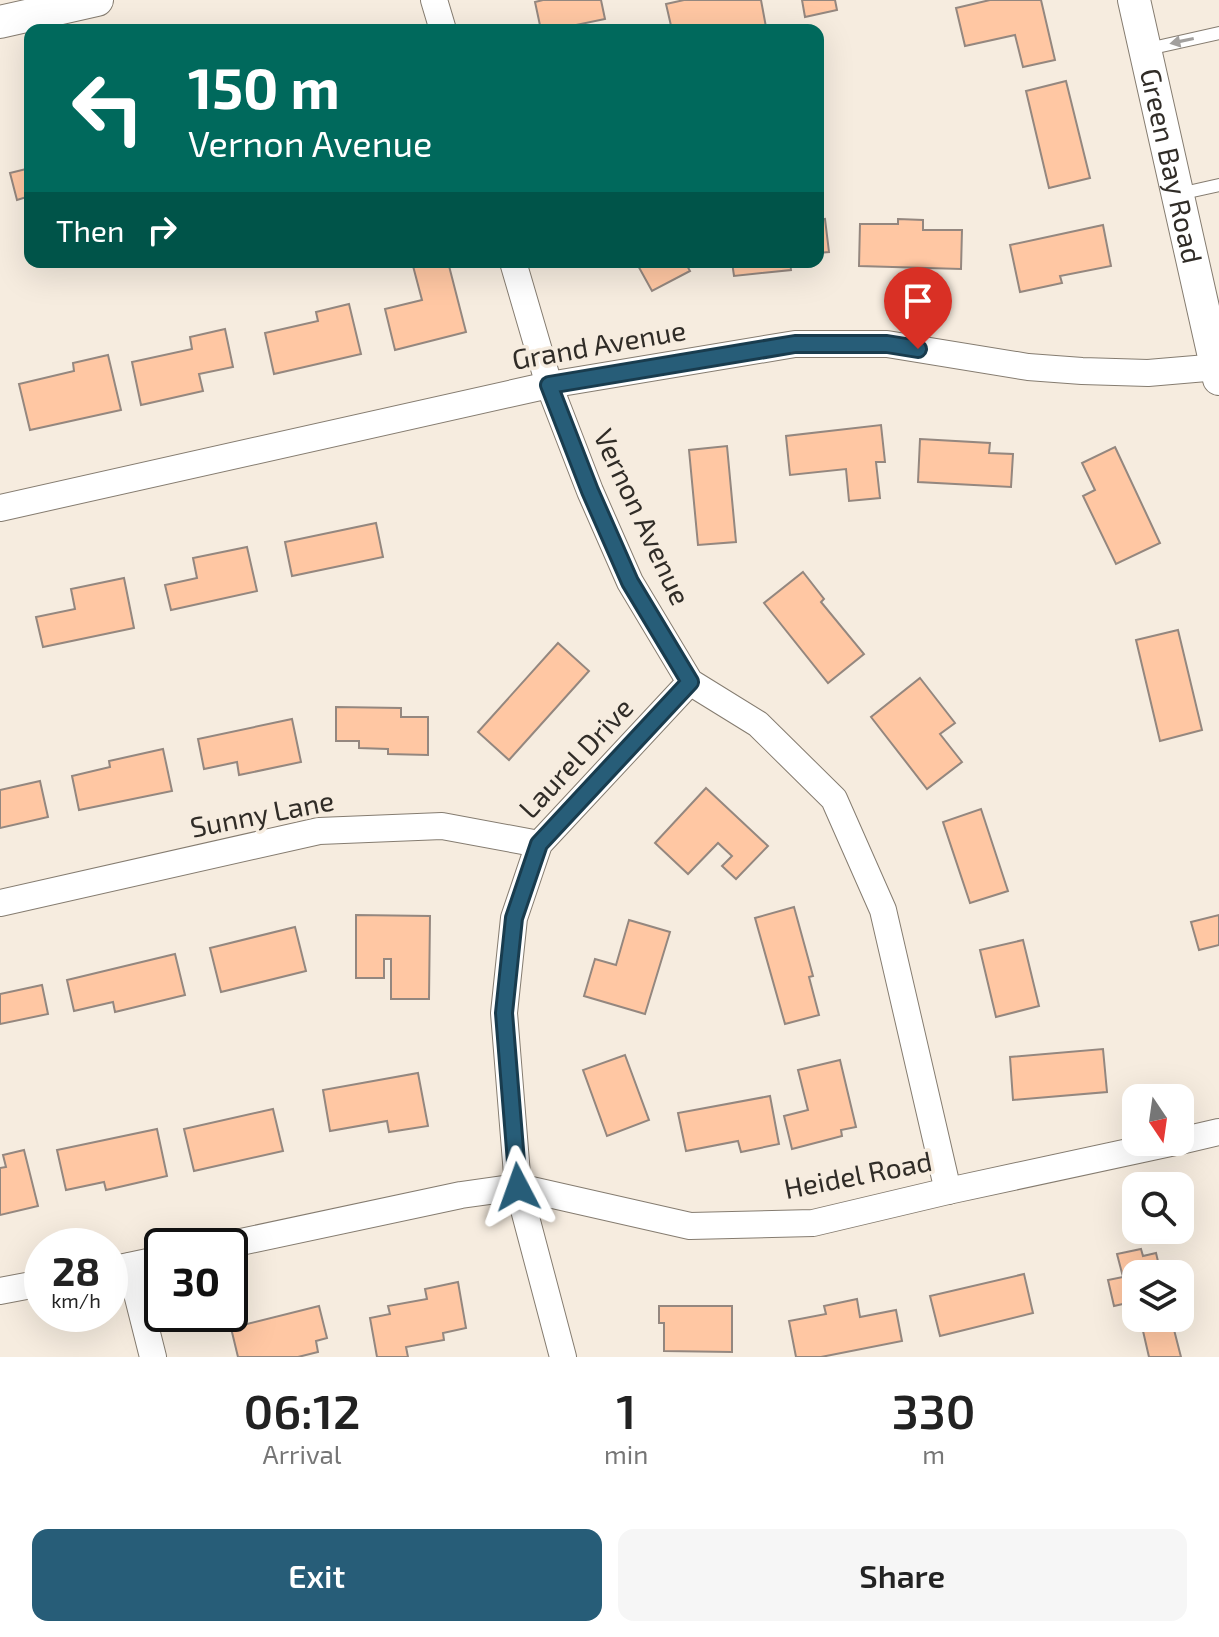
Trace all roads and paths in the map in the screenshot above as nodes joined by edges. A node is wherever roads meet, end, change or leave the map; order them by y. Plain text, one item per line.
1 (97, 0) edge
2 (434, 0) edge
3 (1134, 0) edge
4 (0, 22) edge
5 (441, 24) edge
6 (1219, 33) edge
7 (1145, 49) junction
8 (1219, 185) edge
9 (1177, 194) junction
10 (515, 268) edge
11 (1218, 371) edge
12 (549, 385) junction
13 (0, 508) edge
14 (690, 682) junction
15 (539, 844) junction
16 (0, 903) edge
17 (1219, 1132) edge
18 (1194, 1137) edge
19 (1122, 1153) edge
20 (518, 1187) junction
21 (948, 1191) junction
22 (248, 1240) edge
23 (24, 1286) edge
24 (128, 1290) edge
25 (0, 1291) edge
26 (153, 1357) edge
27 (563, 1357) edge

1 - 4 street
2 - 5 street
3 - 7 street, Green Bay Road
6 -> 7 lane
7 - 9 street, Green Bay Road
8 - 9 lane
9 - 11 street, Green Bay Road
10 - 12 street, Vernon Avenue
11 - 12 street, Grand Avenue
12 - 13 street, Grand Avenue
12 - 14 street, Vernon Avenue
14 - 15 street, Laurel Drive
14 - 21 street, Vernon Avenue
15 - 16 street, Sunny Lane
15 - 20 street, Laurel Drive
17 - 18 street, Heidel Road
19 - 21 street, Heidel Road
20 - 21 street, Heidel Road
20 - 22 street, Heidel Road
20 - 27 street, Laurel Drive
23 - 25 street
24 - 26 street

